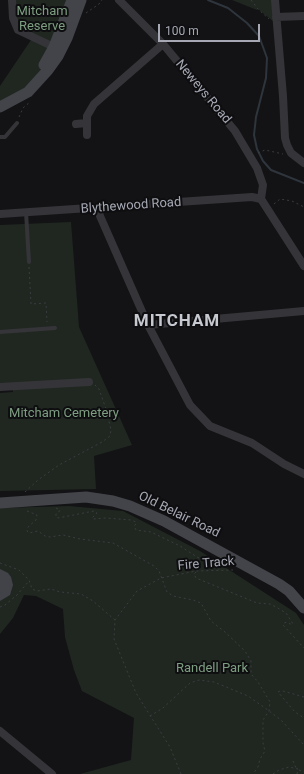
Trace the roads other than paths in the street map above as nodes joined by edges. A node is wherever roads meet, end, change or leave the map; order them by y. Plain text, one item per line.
1 (12, 0) edge
2 (72, 0) edge
3 (81, 0) edge
4 (119, 0) edge
5 (275, 0) edge
6 (304, 16) edge
7 (276, 20) junction
8 (163, 44) junction
9 (58, 49) junction
10 (0, 107) edge
11 (17, 123) dead end
12 (86, 123) junction
13 (76, 124) dead end
14 (87, 135) dead end
15 (0, 137) edge
16 (304, 164) edge
17 (262, 199) junction
18 (98, 208) junction
19 (26, 212) junction
20 (0, 214) edge
21 (29, 262) road end
22 (304, 266) edge
23 (304, 312) edge
24 (148, 325) junction
25 (55, 328) dead end
26 (0, 332) edge
27 (89, 382) road end
28 (0, 387) edge
29 (304, 474) edge
30 (0, 503) edge
31 (304, 608) edge
32 (0, 731) edge
33 (52, 774) edge

1 - 9 street
2 - 9 main road
3 - 9 main road
4 - 8 street, Neweys Road
5 - 7 street
6 - 7 street
7 - 16 street
8 - 12 street
8 - 17 street, Neweys Road
9 - 10 main road
11 - 15 lane
12 - 13 street
12 - 14 street
17 - 18 street, Blythewood Road
17 - 22 street
18 - 19 street, Blythewood Road
18 - 24 street
19 - 20 street, Blythewood Road
19 - 21 lane
23 - 24 street
24 - 29 street
25 - 26 lane
27 - 28 street
30 - 31 main road, Old Belair Road
32 - 33 street

